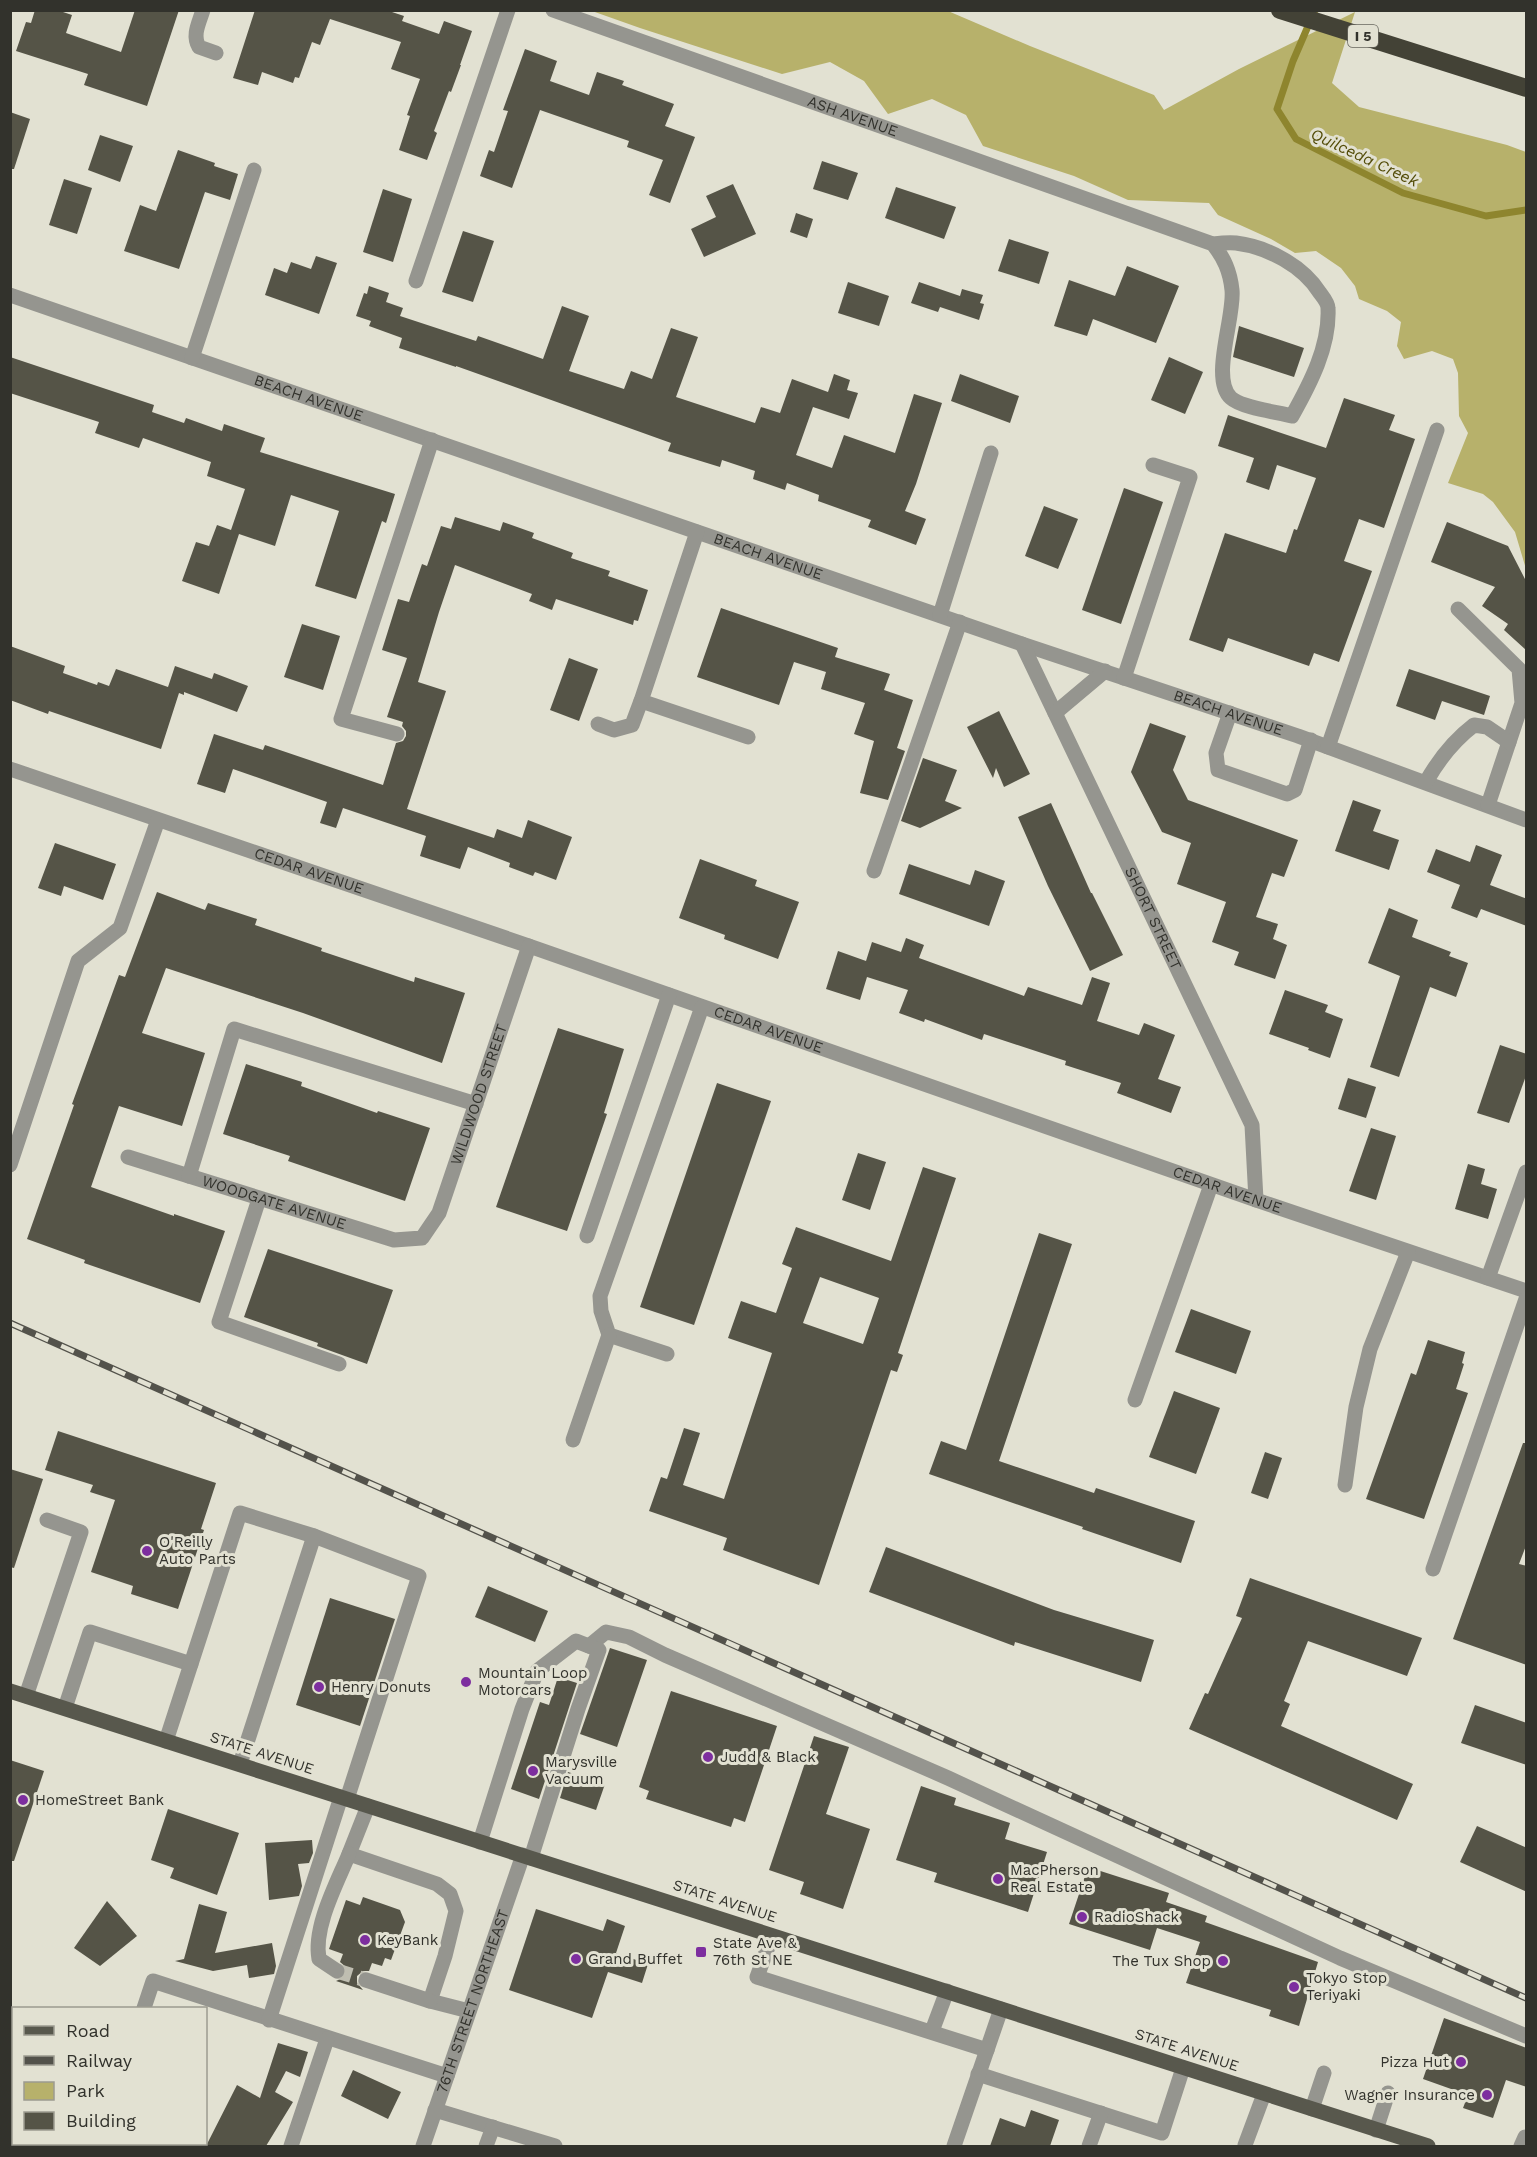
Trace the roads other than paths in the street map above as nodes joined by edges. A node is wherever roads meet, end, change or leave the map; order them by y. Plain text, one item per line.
1 (202, 10) edge
2 (508, 10) edge
3 (553, 10) edge
4 (1280, 10) edge
5 (216, 53) dead end
6 (1527, 88) edge
7 (254, 170) dead end
8 (1213, 244) junction
9 (416, 280) dead end
10 (10, 295) edge
11 (192, 357) junction
12 (1437, 430) dead end
13 (432, 440) junction
14 (991, 453) dead end
15 (1153, 465) dead end
16 (697, 532) junction
17 (1458, 609) dead end
18 (939, 615) junction
19 (960, 622) junction
20 (1022, 644) junction
21 (1105, 671) junction
22 (1124, 678) junction
23 (641, 701) junction
24 (1054, 713) junction
25 (1230, 713) junction
26 (598, 724) dead end
27 (397, 734) dead end
28 (748, 736) dead end
29 (1311, 741) junction
30 (1509, 742) junction
31 (1328, 747) junction
32 (10, 769) edge
33 (1426, 782) junction
34 (1488, 805) junction
35 (158, 820) junction
36 (1527, 820) edge
37 (874, 871) dead end
38 (529, 946) junction
39 (669, 995) junction
40 (702, 1007) junction
41 (476, 1104) junction
42 (128, 1157) dead end
43 (10, 1165) edge
44 (1527, 1172) edge
45 (189, 1176) junction
46 (1211, 1185) junction
47 (259, 1199) junction
48 (1256, 1200) junction
49 (587, 1236) dead end
50 (422, 1238) joint
51 (1408, 1252) junction
52 (1488, 1278) junction
53 (1527, 1291) edge
54 (1527, 1299) edge
55 (609, 1335) junction
56 (667, 1354) dead end
57 (339, 1364) dead end
58 (1135, 1400) dead end
59 (573, 1440) dead end
60 (1345, 1485) dead end
61 (47, 1520) dead end
62 (314, 1536) junction
63 (1433, 1569) dead end
64 (589, 1646) junction
65 (191, 1664) junction
66 (10, 1690) edge
67 (26, 1696) junction
68 (65, 1708) junction
69 (166, 1741) junction
70 (240, 1764) junction
71 (344, 1798) junction
72 (368, 1806) junction
73 (480, 1842) junction
74 (349, 1854) junction
75 (527, 1857) junction
76 (772, 1936) junction
77 (337, 1971) tunnel mouth
78 (366, 1980) tunnel mouth
79 (946, 1991) junction
80 (430, 2001) junction
81 (144, 2007) edge
82 (1000, 2009) junction
83 (469, 2011) junction
84 (269, 2020) junction
85 (932, 2031) junction
86 (1527, 2036) edge
87 (327, 2039) junction
88 (987, 2050) junction
89 (1183, 2068) junction
90 (1324, 2073) dead end
91 (978, 2074) junction
92 (447, 2076) junction
93 (1388, 2093) dead end
94 (1264, 2094) junction
95 (1312, 2109) junction
96 (435, 2110) junction
97 (1101, 2113) junction
98 (492, 2127) junction
99 (1376, 2130) junction
100 (1160, 2140) edge
101 (1408, 2143) edge
102 (1245, 2145) edge
103 (291, 2146) edge
104 (423, 2146) edge
105 (486, 2146) edge
106 (555, 2146) edge
107 (954, 2146) edge
108 (1089, 2146) edge
109 (1428, 2146) edge

1 - 5 street
2 - 9 street
3 - 8 street, ASH AVENUE
4 - 6 highway, I 5
7 - 11 street
8 - 8 street, ASH AVENUE
10 - 11 street, BEACH AVENUE
11 - 13 street, BEACH AVENUE
12 - 31 street
13 - 16 street, BEACH AVENUE
13 - 27 street
14 - 18 street
15 - 22 street
16 - 18 street, BEACH AVENUE
16 - 23 street
17 - 30 street
18 - 19 street, BEACH AVENUE
19 - 20 street, BEACH AVENUE
19 - 37 street
20 - 21 street, BEACH AVENUE
20 - 24 street, SHORT STREET
21 - 22 street, BEACH AVENUE
21 - 24 street
22 - 25 street, BEACH AVENUE
23 - 26 street
23 - 28 street
24 - 48 street, SHORT STREET
25 - 29 street, BEACH AVENUE
25 - 29 street
29 - 31 street, BEACH AVENUE
30 - 33 street
30 - 34 street
31 - 33 street, BEACH AVENUE
32 - 35 street, CEDAR AVENUE
33 - 34 street, BEACH AVENUE
34 - 36 street, BEACH AVENUE
35 - 38 street, CEDAR AVENUE
35 - 43 street
38 - 39 street, CEDAR AVENUE
38 - 41 street, WILDWOOD STREET
39 - 40 street, CEDAR AVENUE
39 - 49 street
40 - 46 street, CEDAR AVENUE
40 - 55 street
41 - 45 street
41 - 50 street, WILDWOOD STREET
42 - 45 street, WOODGATE AVENUE
44 - 52 street
45 - 47 street, WOODGATE AVENUE
46 - 48 street, CEDAR AVENUE
46 - 58 street
47 - 50 street, WOODGATE AVENUE
47 - 57 street
48 - 51 street, CEDAR AVENUE
51 - 52 street, CEDAR AVENUE
51 - 60 street
52 - 53 street, CEDAR AVENUE
54 - 63 street
55 - 56 street
55 - 59 street
61 - 67 street
62 - 65 street
62 - 70 street
62 - 71 street
64 - 73 street
64 - 75 street, 76TH STREET NORTHEAST
64 - 86 street
65 - 68 street
65 - 69 street
66 - 67 main road, STATE AVENUE
67 - 68 main road, STATE AVENUE
68 - 69 main road, STATE AVENUE
69 - 70 main road, STATE AVENUE
70 - 71 main road, STATE AVENUE
71 - 72 main road, STATE AVENUE
71 - 84 street
72 - 73 main road, STATE AVENUE
72 - 74 street
73 - 75 main road, STATE AVENUE
74 - 77 street
74 - 80 street
75 - 76 main road, STATE AVENUE
75 - 83 street, 76TH STREET NORTHEAST
76 - 79 main road, STATE AVENUE
76 - 85 street
78 - 80 street
79 - 82 main road, STATE AVENUE
79 - 85 street
80 - 83 street
81 - 84 street
82 - 88 street
82 - 89 main road, STATE AVENUE
83 - 92 street, 76TH STREET NORTHEAST
84 - 87 street
85 - 88 street
87 - 92 street
87 - 103 street
88 - 91 street
89 - 94 main road, STATE AVENUE
89 - 100 street
90 - 95 street
91 - 97 street
91 - 107 street
92 - 96 street, 76TH STREET NORTHEAST
93 - 99 street
94 - 95 main road, STATE AVENUE
94 - 102 street
95 - 99 main road, STATE AVENUE
96 - 98 street
96 - 104 street, 76TH STREET NORTHEAST
97 - 100 street
97 - 108 street
98 - 105 street
98 - 106 street
99 - 101 main road, STATE AVENUE
101 - 109 main road, STATE AVENUE

